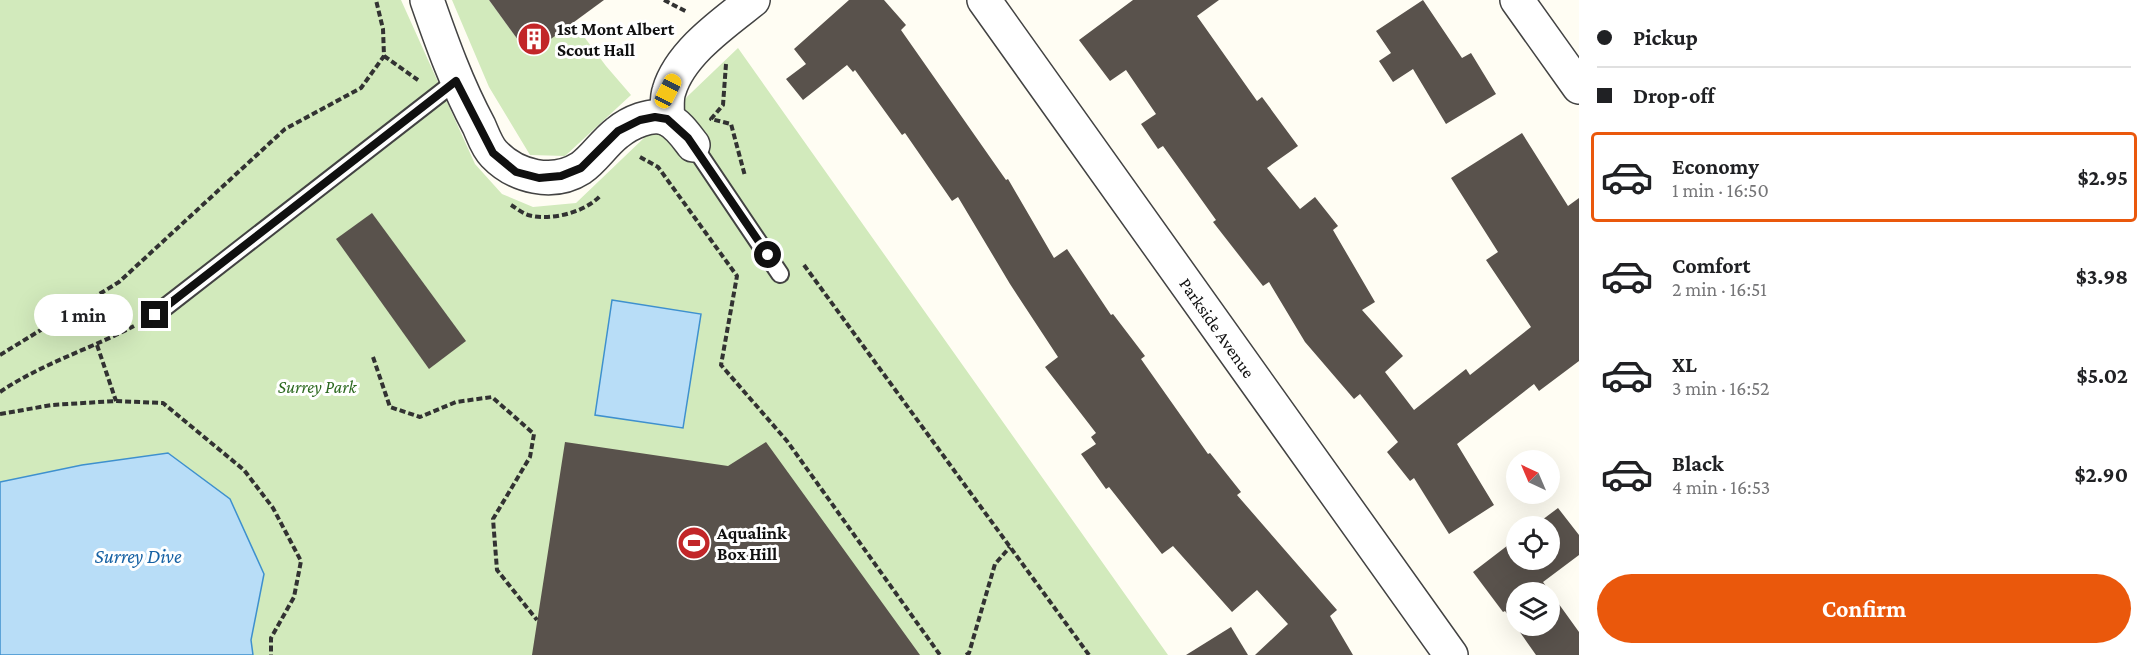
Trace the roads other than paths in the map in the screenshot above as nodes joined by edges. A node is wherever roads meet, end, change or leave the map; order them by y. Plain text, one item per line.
1 (426, 0) edge
2 (753, 0) edge
3 (984, 0) edge
4 (1517, 0) edge
5 (1579, 87) edge
6 (444, 89) junction
7 (653, 119) junction
8 (693, 145) joint
9 (780, 274) dead end
10 (155, 315) road end
11 (1451, 655) edge

1 - 6 street
2 - 7 street
3 - 11 street, Parkside Avenue
4 - 5 street
6 - 7 street
6 - 10 lane
7 - 8 street
8 - 9 lane

